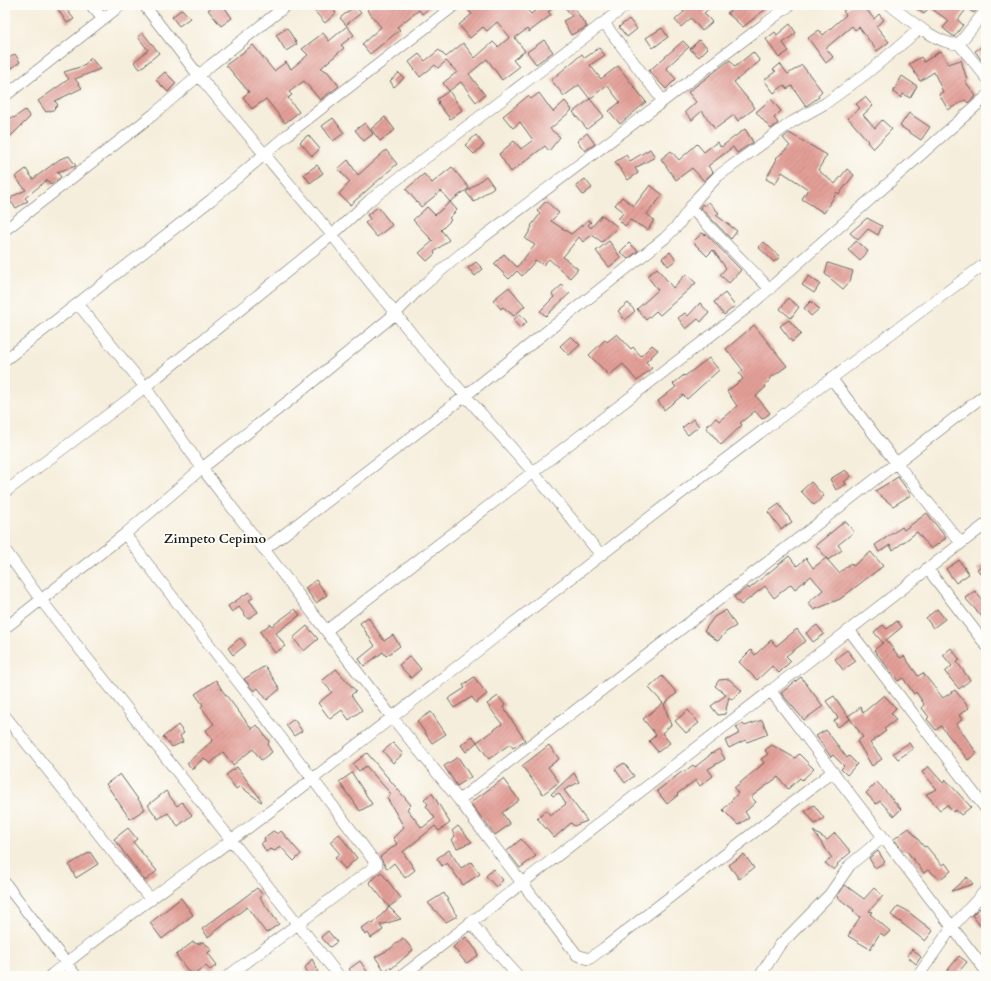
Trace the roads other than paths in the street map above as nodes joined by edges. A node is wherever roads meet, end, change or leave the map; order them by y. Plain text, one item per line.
1 (91, 5) edge
2 (121, 5) edge
3 (144, 5) edge
4 (287, 5) edge
5 (455, 5) edge
6 (627, 5) edge
7 (790, 5) edge
8 (890, 5) edge
9 (903, 9) edge
10 (986, 10) edge
11 (103, 19) junction
12 (604, 24) junction
13 (921, 28) junction
14 (959, 44) junction
15 (199, 76) junction
16 (986, 77) edge
17 (5, 96) edge
18 (986, 97) edge
19 (663, 101) junction
20 (264, 155) junction
21 (690, 207) junction
22 (5, 230) edge
23 (332, 235) junction
24 (986, 263) edge
25 (770, 289) junction
26 (78, 304) junction
27 (395, 314) junction
28 (5, 360) edge
29 (831, 378) junction
30 (145, 387) junction
31 (986, 394) edge
32 (465, 396) junction
33 (897, 464) junction
34 (202, 468) junction
35 (533, 472) junction
36 (5, 492) edge
37 (986, 524) edge
38 (126, 534) junction
39 (961, 543) junction
40 (265, 549) junction
41 (5, 550) edge
42 (601, 555) junction
43 (927, 568) junction
44 (41, 600) junction
45 (5, 628) edge
46 (327, 630) junction
47 (849, 630) junction
48 (986, 645) edge
49 (770, 690) junction
50 (5, 716) edge
51 (391, 716) junction
52 (832, 772) junction
53 (314, 778) junction
54 (459, 800) junction
55 (986, 809) edge
56 (882, 838) junction
57 (233, 841) junction
58 (5, 883) edge
59 (521, 884) junction
60 (986, 890) edge
61 (150, 900) junction
62 (470, 922) junction
63 (298, 924) junction
64 (952, 927) junction
65 (66, 963) junction
66 (986, 972) edge
67 (50, 976) edge
68 (76, 976) edge
69 (228, 976) edge
70 (339, 976) edge
71 (402, 976) edge
72 (518, 976) edge
73 (760, 976) edge
74 (918, 976) edge

1 - 11 street
2 - 11 street
3 - 15 street
4 - 15 street
5 - 20 street
6 - 12 street
7 - 19 street
8 - 9 street
9 - 13 street
10 - 14 street
11 - 17 street
12 - 19 street
12 - 23 street
13 - 14 street
13 - 21 street
14 - 16 street
15 - 20 street
15 - 22 street
18 - 25 street
19 - 27 street
20 - 23 street
20 - 26 street
21 - 25 street
21 - 32 street
23 - 27 street
23 - 30 street
24 - 29 street
25 - 35 street
26 - 28 street
26 - 30 street
27 - 32 street
27 - 34 street
29 - 33 street
29 - 42 street
30 - 34 street
30 - 36 street
31 - 33 street
32 - 35 street
32 - 40 street
33 - 39 street
33 - 54 street
34 - 38 street
34 - 40 street
35 - 42 street
35 - 46 street
37 - 39 street
38 - 44 street
38 - 53 street
39 - 43 street
40 - 46 street
41 - 44 street
42 - 51 street
43 - 47 street
43 - 48 street
44 - 45 street
44 - 57 street
46 - 51 street
47 - 49 street
47 - 55 street
49 - 52 street
49 - 59 street
50 - 61 street
51 - 53 street
51 - 54 street
52 - 56 street
52 - 59 street
53 - 57 street
53 - 63 street
54 - 59 street
56 - 64 street
56 - 73 street
57 - 61 street
57 - 63 street
58 - 65 street
59 - 62 street
60 - 64 street
61 - 65 street
62 - 71 street
62 - 72 street
63 - 69 street
63 - 70 street
64 - 66 street
64 - 74 street
65 - 67 street
65 - 68 street

